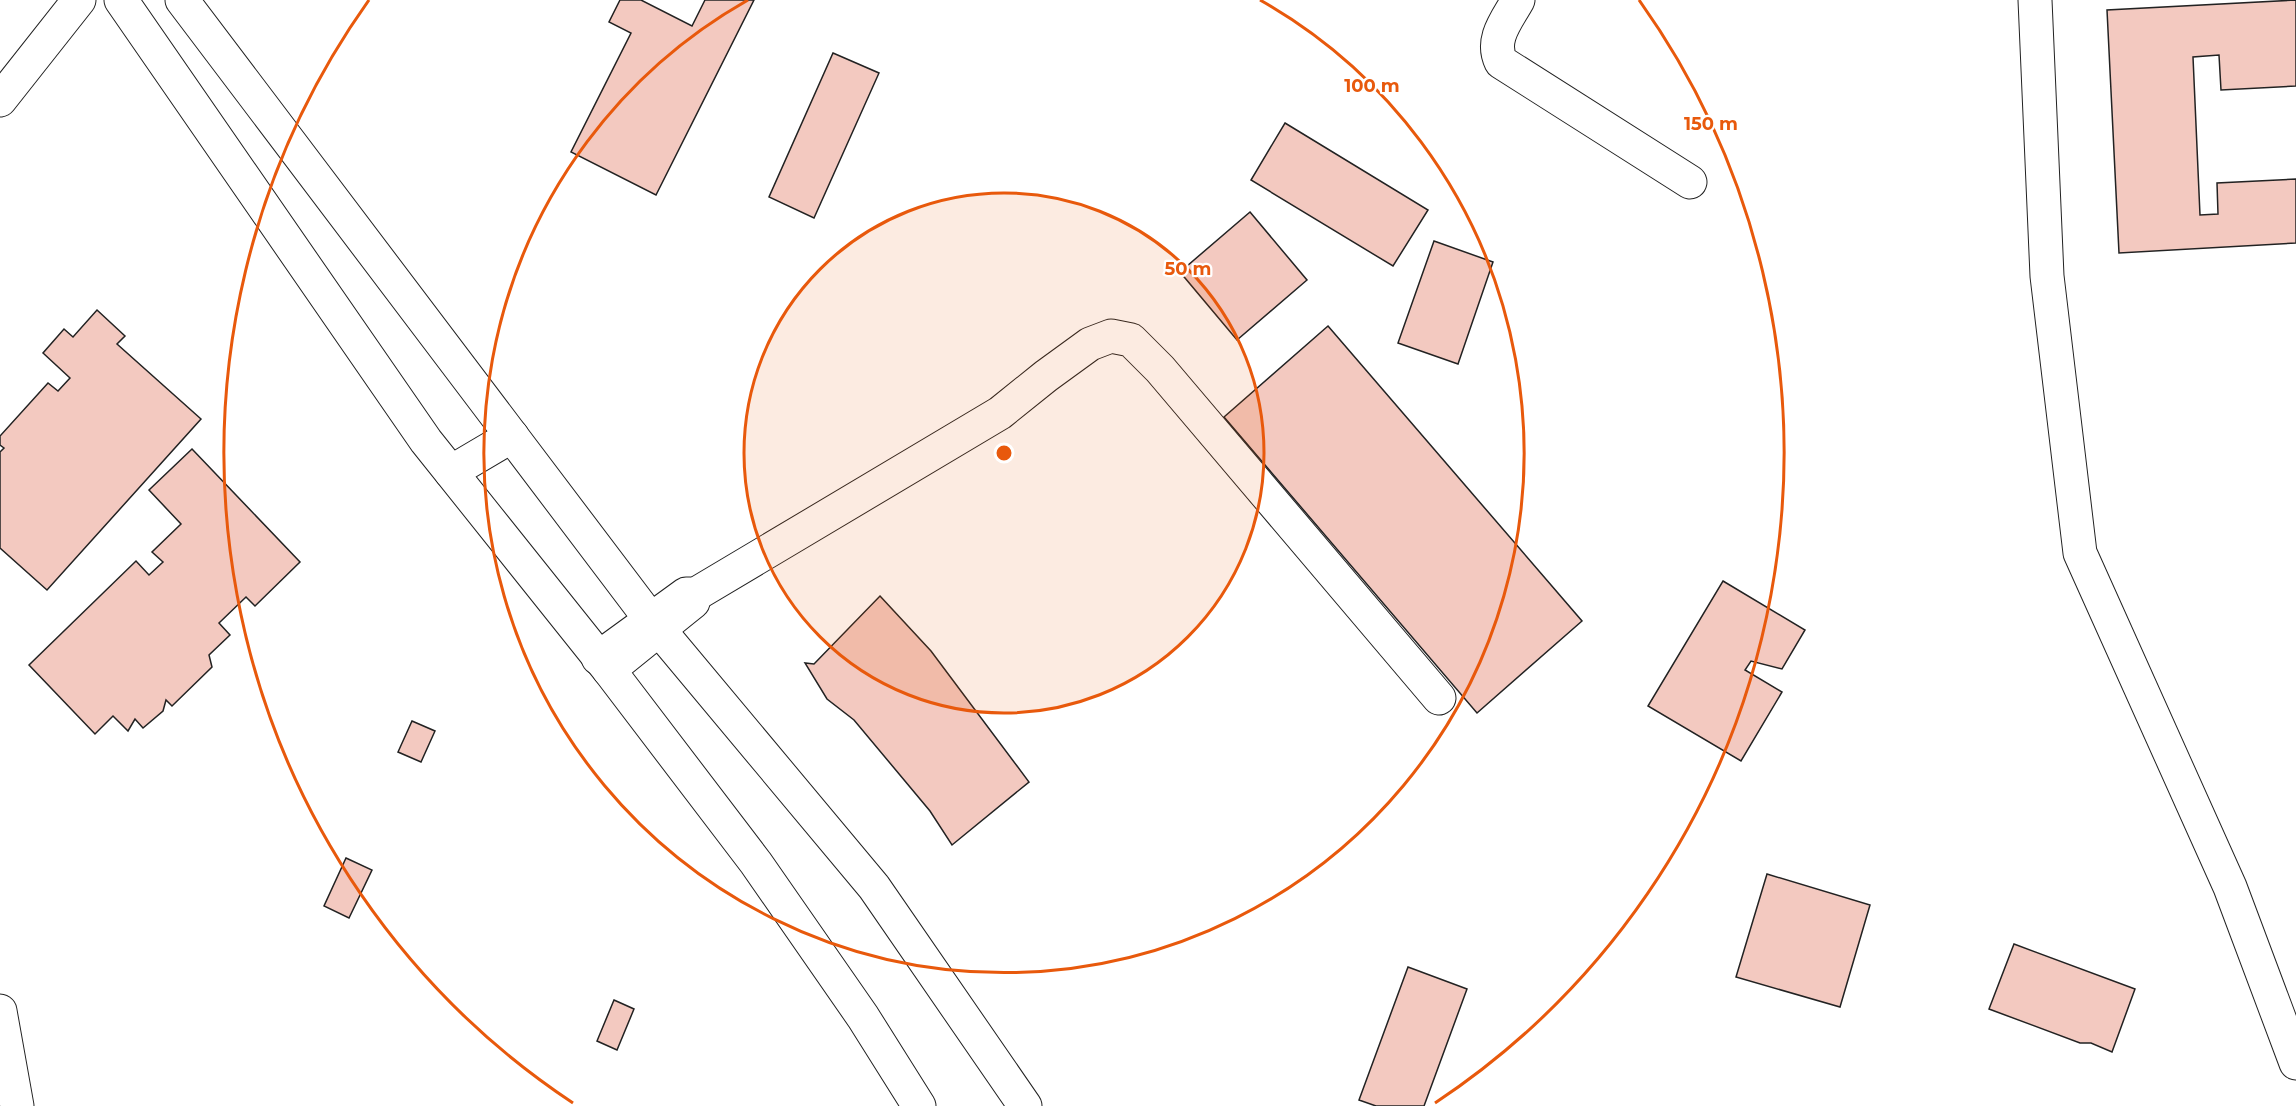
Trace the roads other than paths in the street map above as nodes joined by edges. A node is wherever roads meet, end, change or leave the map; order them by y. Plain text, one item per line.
1 (79, 0) edge
2 (121, 0) edge
3 (182, 0) edge
4 (1518, 0) edge
5 (2035, 0) edge
6 (0, 100) edge
7 (1690, 182) dead end
8 (512, 436) junction
9 (451, 472) junction
10 (655, 625) junction
11 (603, 664) junction
12 (1439, 698) dead end
13 (0, 1011) edge
14 (2296, 1064) edge
15 (17, 1106) edge
16 (919, 1106) edge
17 (1025, 1106) edge

1 - 6 main road
2 - 9 main road
3 - 8 main road
4 - 7 main road
5 - 14 main road
8 - 9 main road
8 - 10 main road
9 - 11 main road
10 - 11 main road
10 - 12 main road
10 - 17 main road
11 - 16 main road
13 - 15 main road

